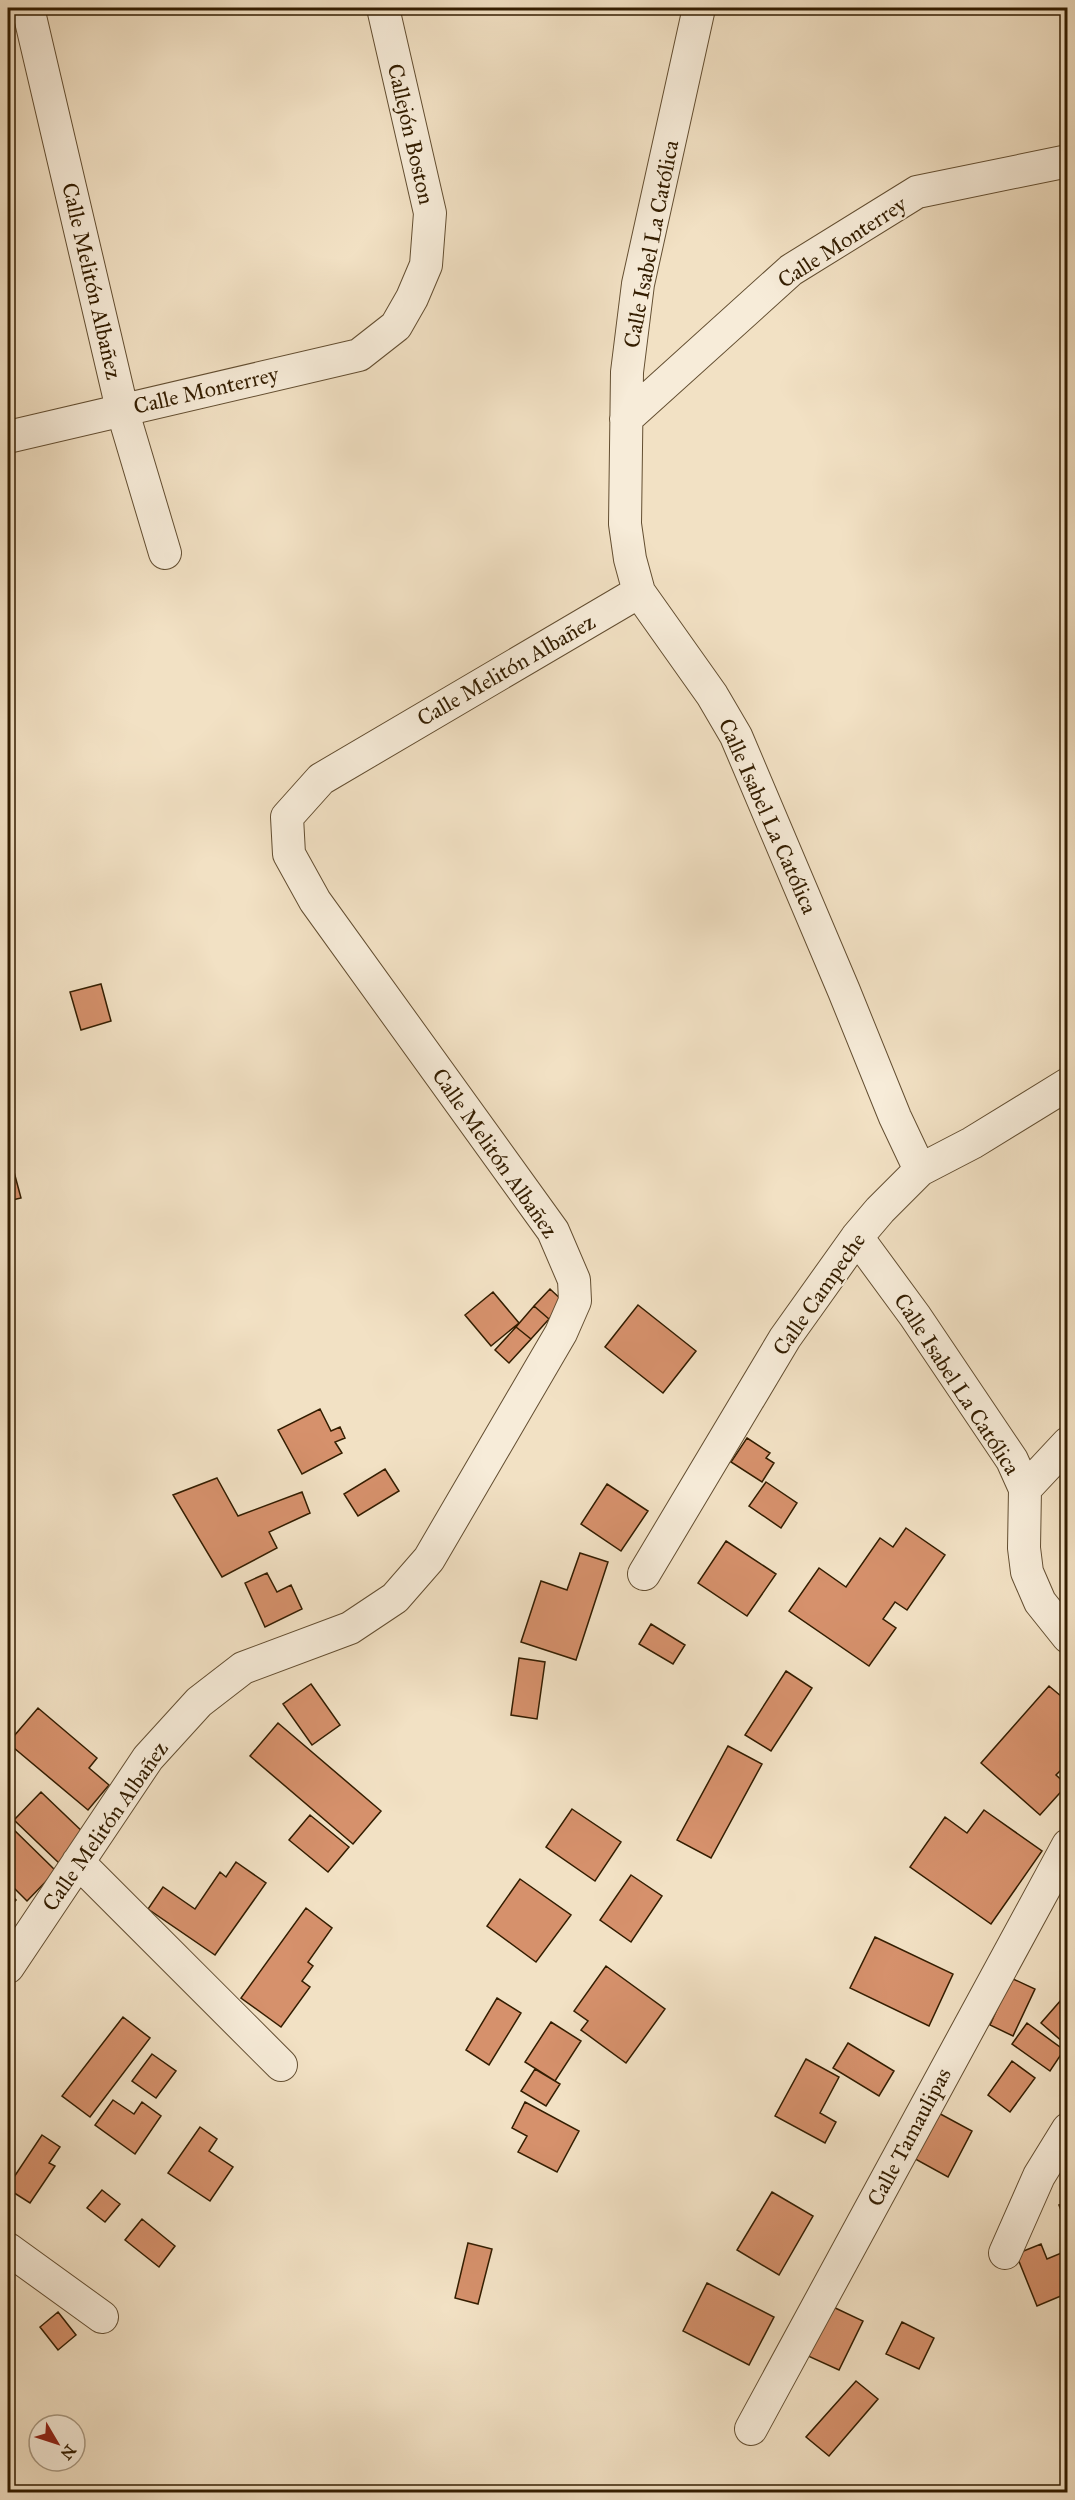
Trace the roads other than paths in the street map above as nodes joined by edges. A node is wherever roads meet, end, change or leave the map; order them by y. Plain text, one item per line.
1 (28, 8) edge
2 (383, 8) edge
3 (699, 8) edge
4 (1068, 161) edge
5 (396, 326) joint
6 (122, 408) junction
7 (626, 419) junction
8 (8, 436) edge
9 (165, 553) dead end
10 (639, 592) junction
11 (1068, 1084) edge
12 (920, 1170) junction
13 (857, 1237) junction
14 (1068, 1443) edge
15 (1025, 1489) junction
16 (644, 1574) dead end
17 (1068, 1636) edge
18 (1068, 1845) edge
19 (78, 1862) junction
20 (8, 1967) edge
21 (281, 2065) dead end
22 (1068, 2129) edge
23 (8, 2249) edge
24 (1005, 2253) dead end
25 (102, 2317) dead end
26 (751, 2429) dead end

1 - 6 street, Calle Melitón Albañez
2 - 5 street, Callejón Boston
3 - 7 street, Calle Isabel La Católica
4 - 7 street, Calle Monterrey
5 - 6 street, Calle Monterrey
6 - 8 street, Calle Monterrey
6 - 9 street, Calle Melitón Albañez
7 - 10 street, Calle Isabel La Católica
10 - 12 street, Calle Isabel La Católica
10 - 19 street, Calle Melitón Albañez
11 - 12 street, Calle Campeche
12 - 13 street, Calle Campeche
13 - 15 street, Calle Isabel La Católica
13 - 16 street, Calle Campeche
14 - 15 street
15 - 17 street, Calle Isabel La Católica
18 - 26 street, Calle Tamaulipas
19 - 20 street, Calle Melitón Albañez
19 - 21 street
22 - 24 street
23 - 25 street

